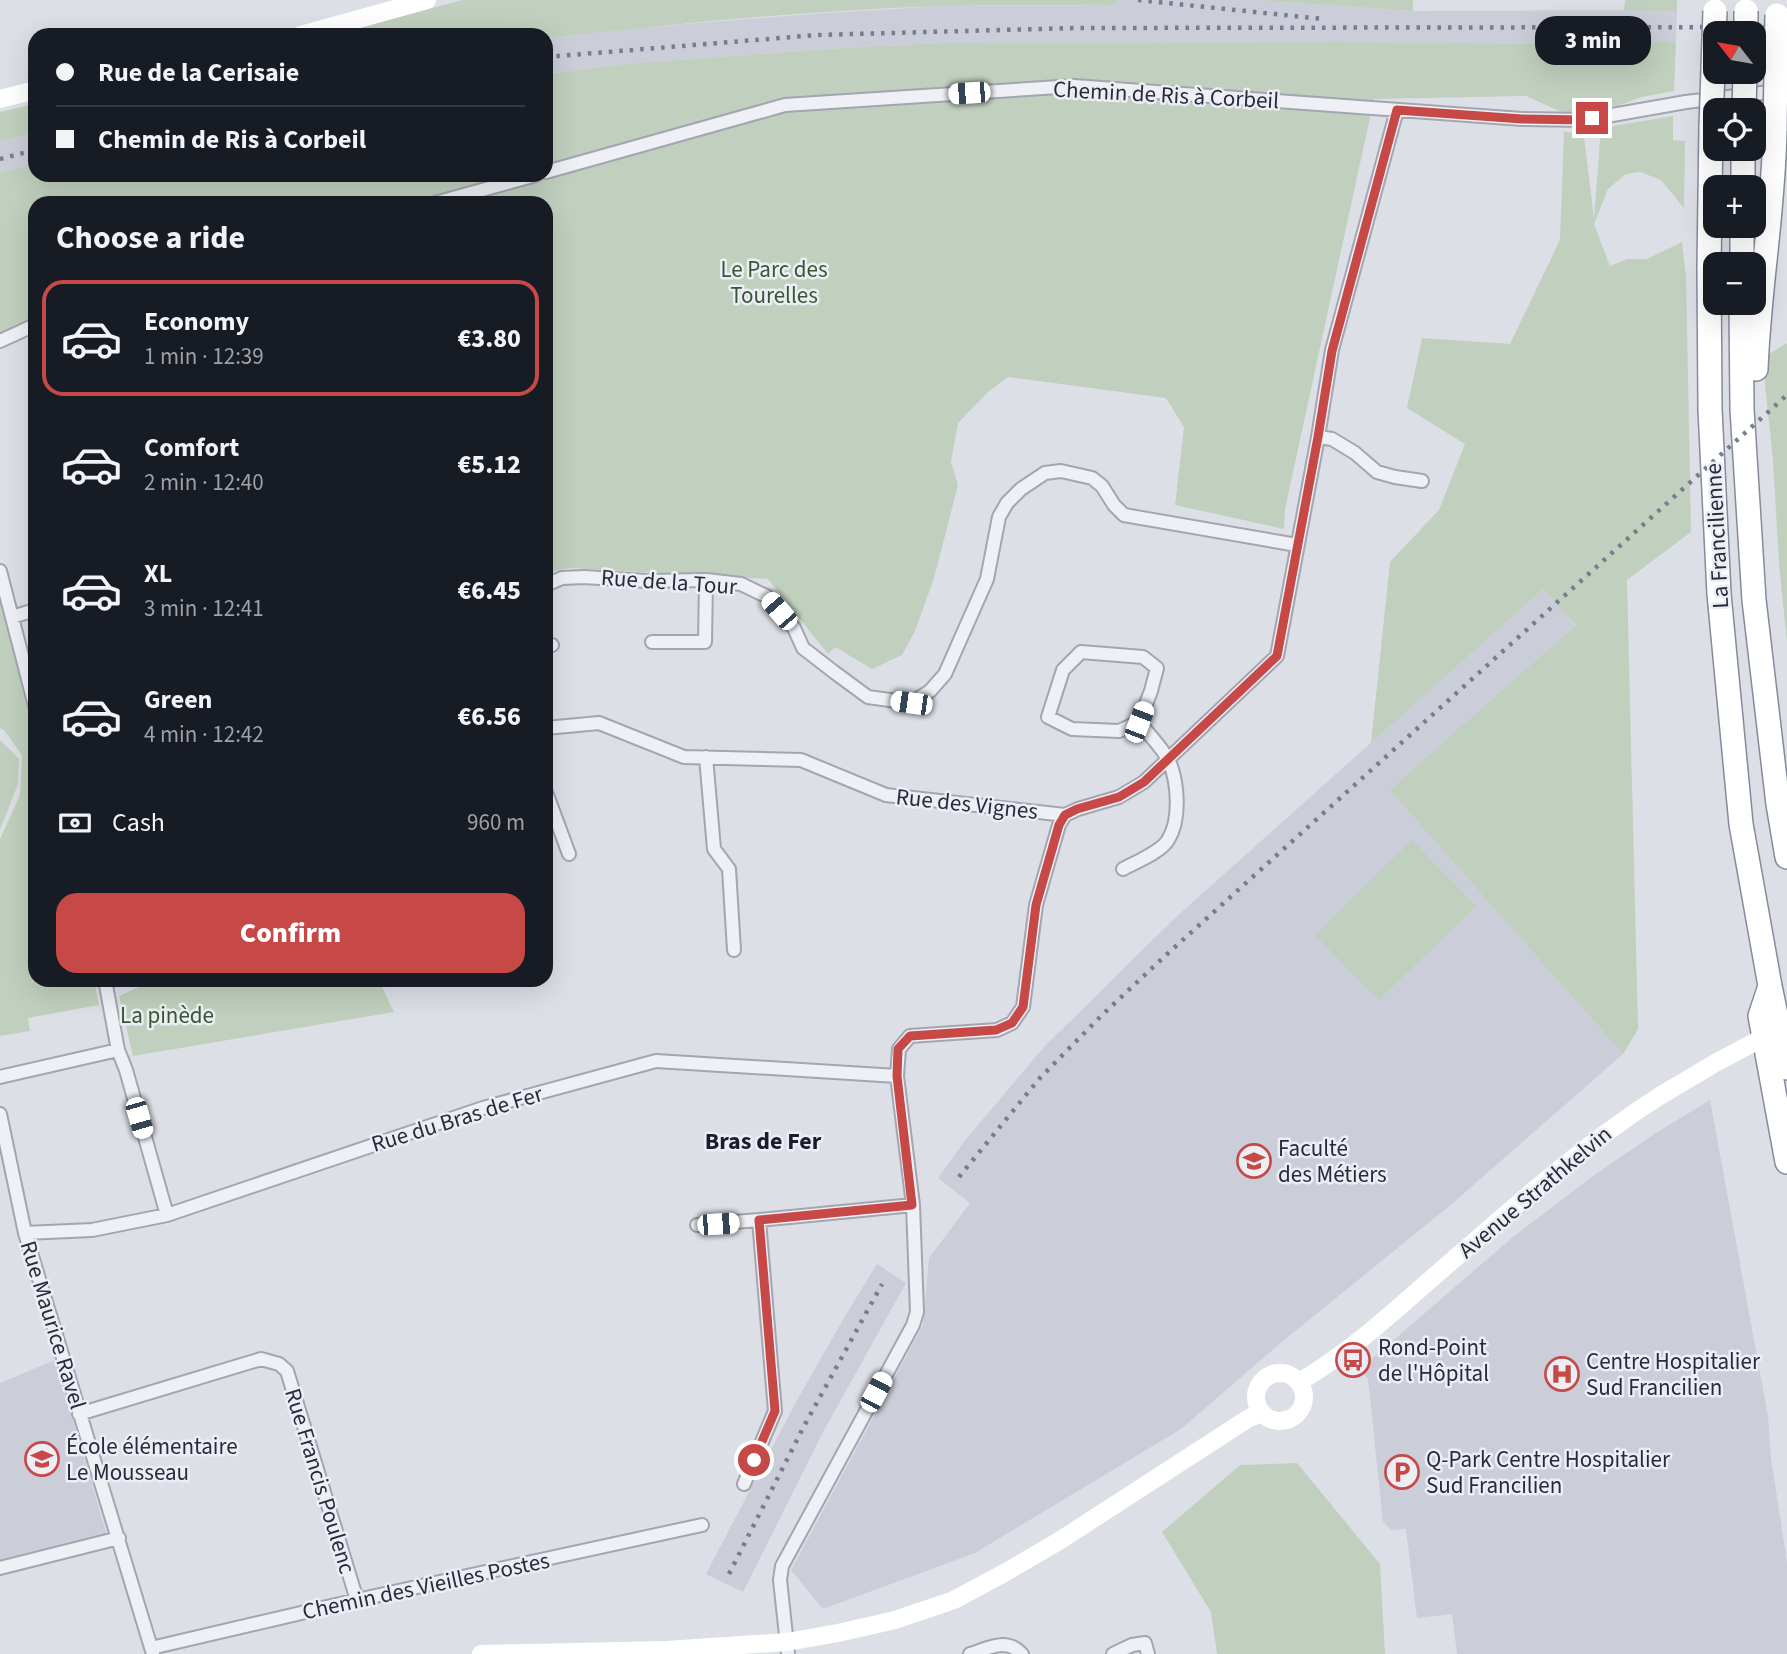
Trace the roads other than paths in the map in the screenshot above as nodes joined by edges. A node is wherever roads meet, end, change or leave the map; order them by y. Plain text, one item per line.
1 (427, 0) edge
2 (1713, 4) edge
3 (1777, 7) edge
4 (326, 28) edge
5 (1787, 90) edge
6 (28, 92) edge
7 (0, 99) edge
8 (1397, 110) junction
9 (553, 170) edge
10 (511, 182) edge
11 (460, 196) edge
12 (1741, 315) edge
13 (28, 328) edge
14 (0, 341) edge
15 (1318, 437) junction
16 (1422, 481) dead end
17 (1748, 487) junction
18 (1297, 545) junction
19 (0, 571) edge
20 (706, 580) junction
21 (553, 582) edge
22 (28, 612) edge
23 (12, 617) junction
24 (652, 642) dead end
25 (28, 679) edge
26 (1139, 722) junction
27 (553, 727) edge
28 (706, 757) junction
29 (1168, 760) junction
30 (553, 811) edge
31 (1065, 815) junction
32 (569, 854) dead end
33 (1787, 857) edge
34 (1123, 869) dead end
35 (734, 950) dead end
36 (1770, 986) junction
37 (106, 987) edge
38 (1787, 1025) edge
39 (118, 1050) junction
40 (1787, 1068) edge
41 (897, 1076) junction
42 (0, 1077) edge
43 (0, 1114) edge
44 (1787, 1162) edge
45 (912, 1205) junction
46 (167, 1215) junction
47 (759, 1220) junction
48 (697, 1225) dead end
49 (25, 1233) junction
50 (1299, 1382) junction
51 (1262, 1413) junction
52 (79, 1414) junction
53 (744, 1484) dead end
54 (702, 1525) dead end
55 (119, 1538) junction
56 (0, 1568) edge
57 (357, 1600) junction
58 (787, 1648) edge
59 (152, 1651) edge
60 (604, 1652) edge
61 (481, 1654) edge
62 (970, 1654) edge
63 (1022, 1654) edge
64 (1113, 1654) edge
65 (1148, 1654) edge

1 - 4 street
2 - 36 highway, La Francilienne, bridge
3 - 17 highway, bridge
5 - 8 street, Chemin de Ris à Corbeil
6 - 7 street
8 - 9 street, Chemin de Ris à Corbeil
8 - 15 street
10 - 11 street
12 - 17 highway, La Francilienne
13 - 14 street
15 - 16 street
15 - 18 street
17 - 33 highway, La Francilienne
18 - 20 street, Rue de la Tour
18 - 29 street
19 - 23 street
20 - 21 street, Rue de la Tour
20 - 24 street
22 - 23 street
23 - 25 street
26 - 26 street
26 - 29 street
27 - 28 street, Rue des Vignes
28 - 31 street, Rue des Vignes
28 - 35 street
29 - 31 street
29 - 34 street
30 - 32 street
31 - 41 street
36 - 40 highway, La Francilienne
36 - 44 highway
37 - 39 street
38 - 50 street, Avenue Strathkelvin, bridge
39 - 42 street
39 - 46 street
41 - 45 street
41 - 46 street, Rue du Bras de Fer
43 - 49 street, Rue Maurice Ravel
45 - 47 street
45 - 58 street
46 - 49 street, Rue du Bras de Fer
47 - 48 street
47 - 53 street
49 - 52 street, Rue Maurice Ravel
50 - 51 street
50 - 51 street
51 - 58 street
52 - 55 street, Rue Maurice Ravel
52 - 57 street, Rue Francis Poulenc
54 - 57 street, Chemin des Vieilles Postes
55 - 56 street
55 - 59 street, Rue Maurice Ravel
57 - 59 street, Chemin des Vieilles Postes
58 - 60 street
60 - 61 street
62 - 63 street
64 - 65 street

